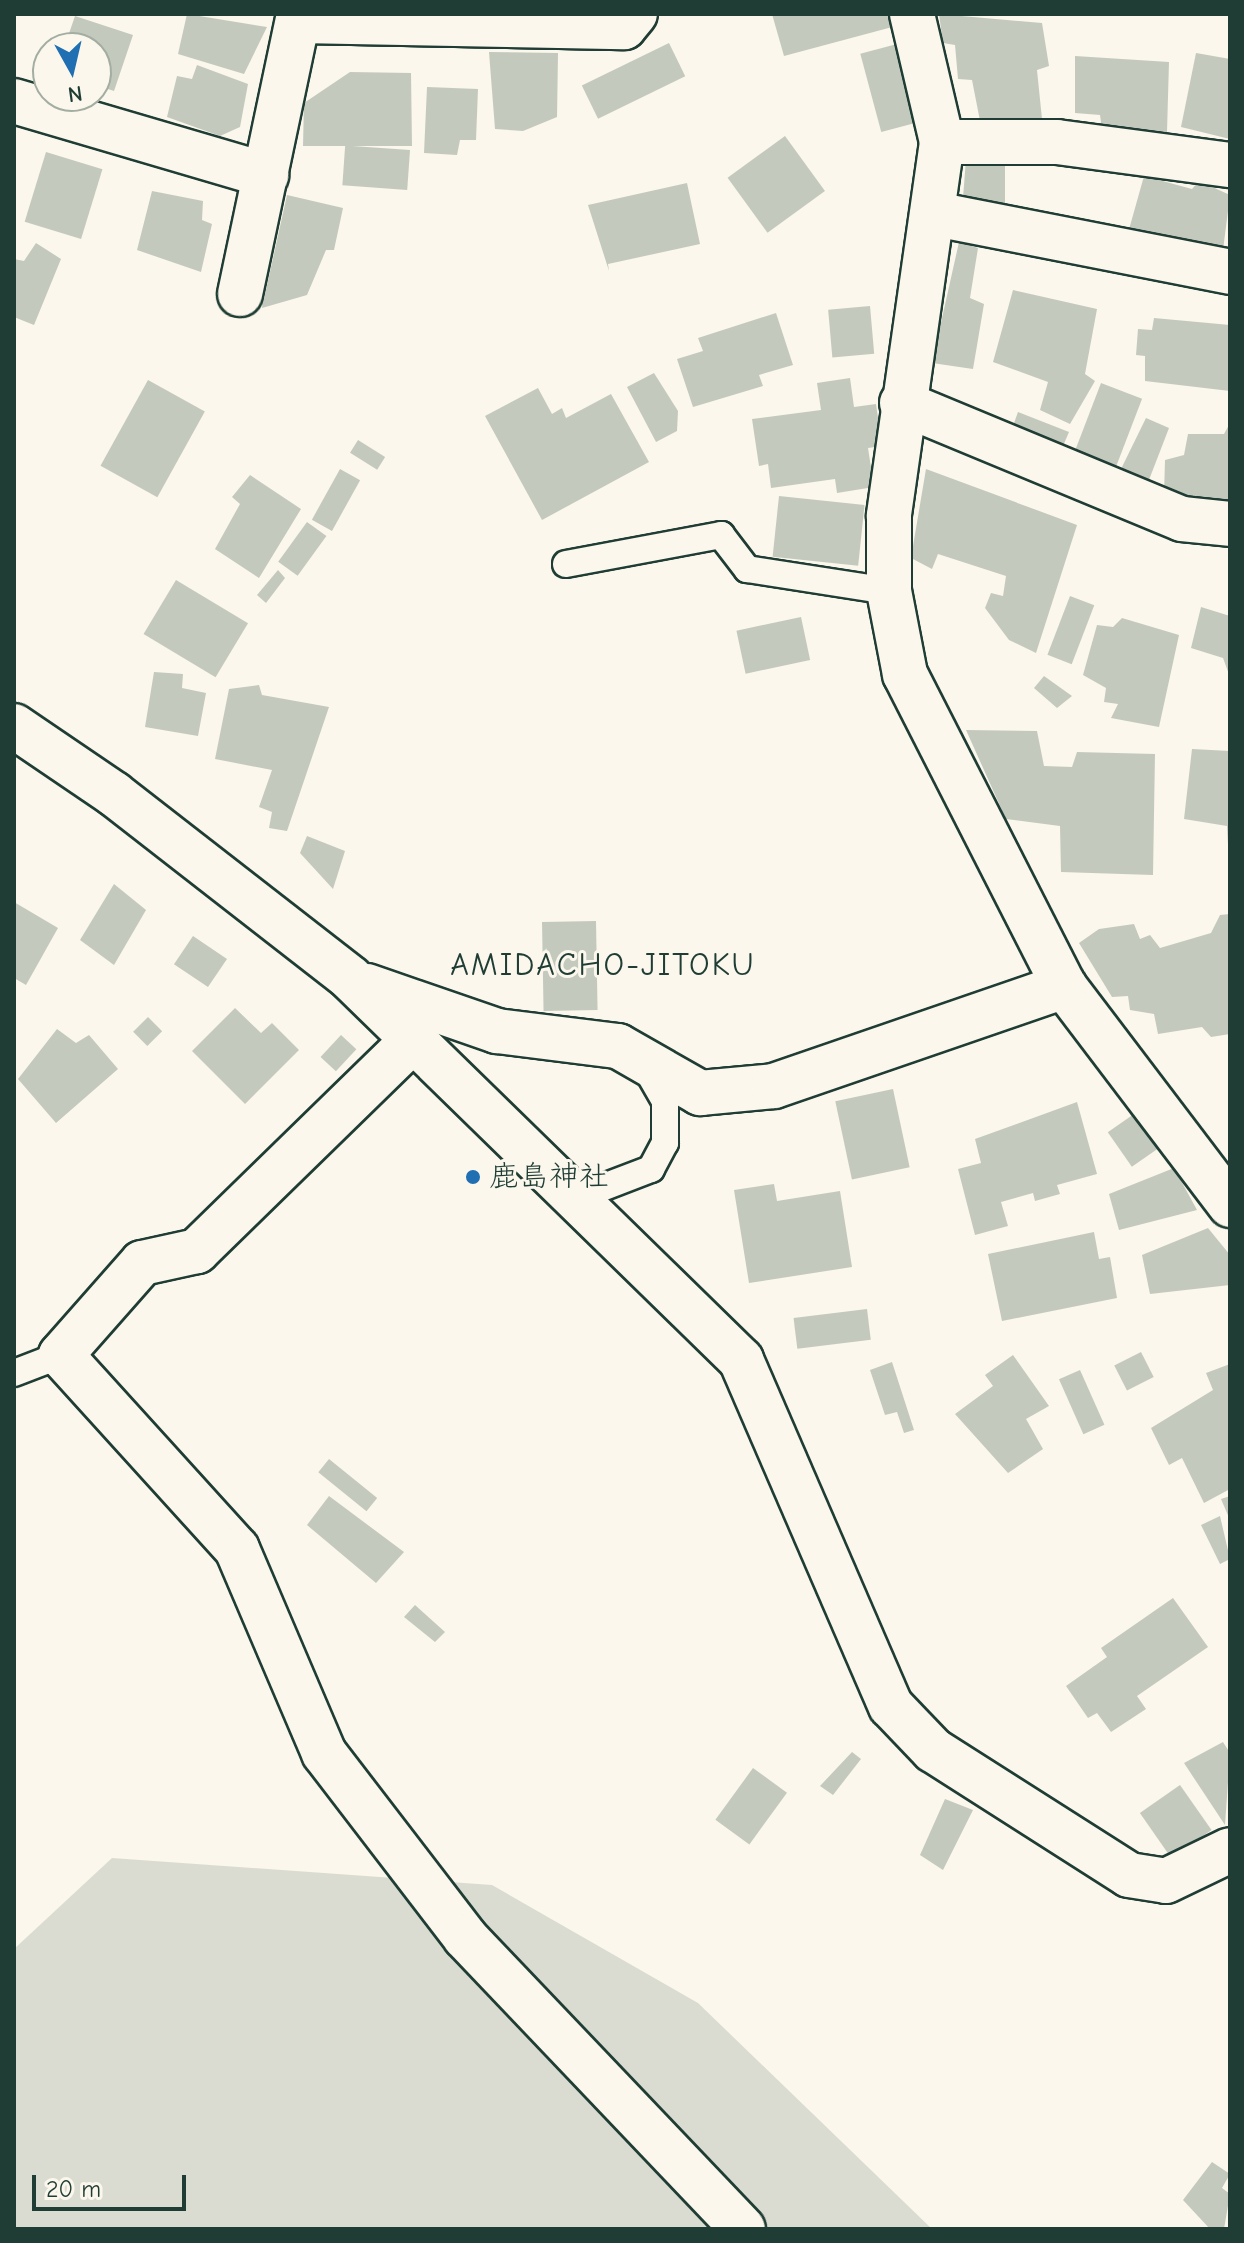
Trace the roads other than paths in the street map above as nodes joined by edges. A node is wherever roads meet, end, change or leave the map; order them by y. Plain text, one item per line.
1 (635, 14) edge
2 (912, 14) edge
3 (299, 18) edge
4 (15, 105) edge
5 (942, 142) junction
6 (1230, 165) edge
7 (266, 175) junction
8 (935, 214) junction
9 (1230, 272) edge
10 (240, 294) dead end
11 (902, 403) junction
12 (1230, 524) edge
13 (566, 564) dead end
14 (889, 591) junction
15 (14, 726) edge
16 (350, 978) junction
17 (1064, 986) junction
18 (412, 1041) junction
19 (599, 1046) junction
20 (557, 1178) junction
21 (1230, 1205) edge
22 (61, 1355) junction
23 (14, 1373) edge
24 (1230, 1850) edge
25 (743, 2229) edge

1 - 3 street
2 - 5 street
3 - 7 street
4 - 7 street
5 - 6 street
5 - 8 street
7 - 10 street
8 - 9 street
8 - 11 street
11 - 12 street
11 - 14 street
13 - 14 lane
14 - 17 street
15 - 16 street
16 - 18 street
16 - 19 street
17 - 19 street
17 - 21 street
18 - 20 street
18 - 22 street
19 - 20 lane
20 - 24 street
22 - 23 lane
22 - 25 street

